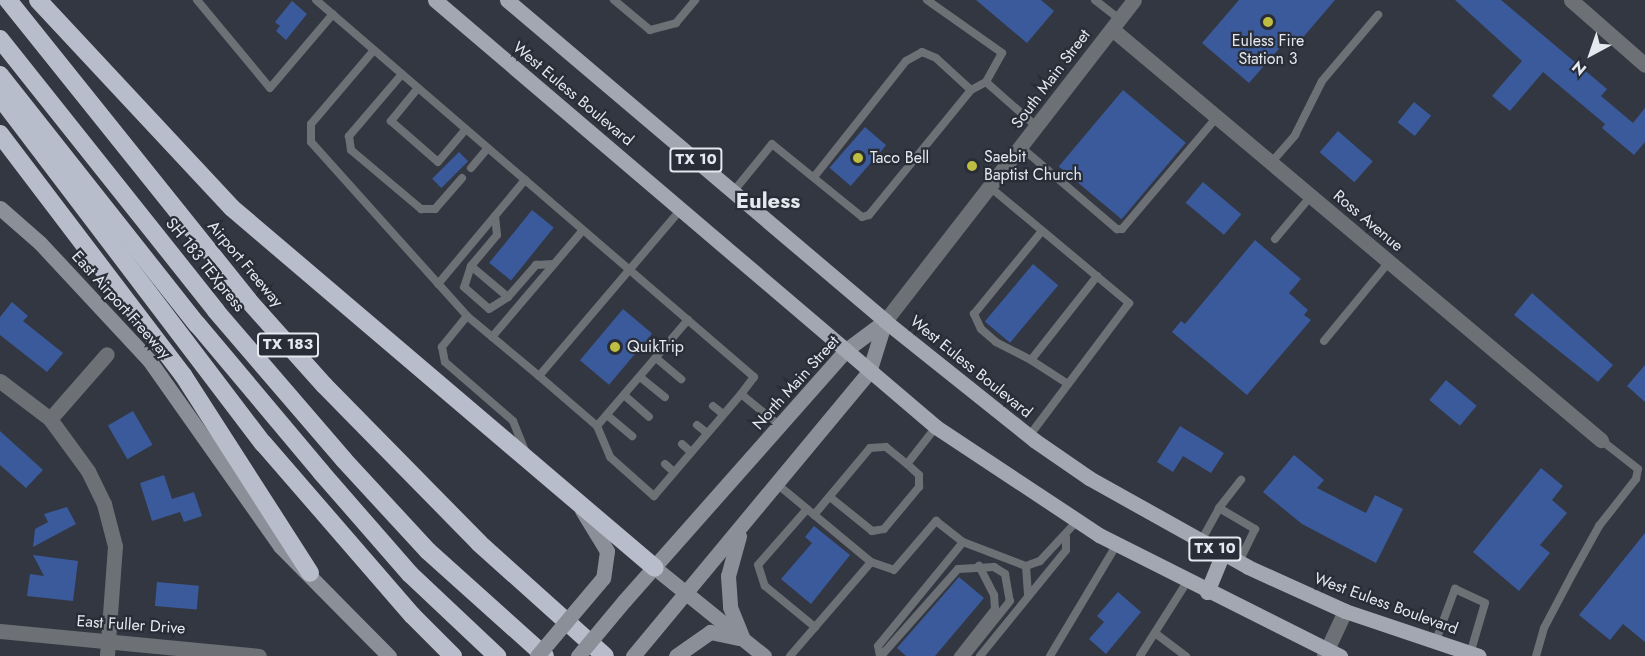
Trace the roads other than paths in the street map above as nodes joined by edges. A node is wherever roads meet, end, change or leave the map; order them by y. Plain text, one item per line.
1 (8, 0) edge
2 (38, 0) edge
3 (197, 0) edge
4 (316, 0) edge
5 (435, 0) edge
6 (507, 0) edge
7 (614, 0) edge
8 (695, 0) edge
9 (927, 0) edge
10 (1095, 0) edge
11 (1134, 0) edge
12 (1571, 0) edge
13 (333, 14) junction
14 (1378, 15) dead end
15 (1116, 24) junction
16 (0, 39) edge
17 (374, 50) junction
18 (1645, 65) edge
19 (402, 74) junction
20 (0, 75) edge
21 (986, 82) junction
22 (418, 88) junction
23 (971, 90) junction
24 (0, 97) edge
25 (1217, 117) junction
26 (1038, 127) junction
27 (466, 129) junction
28 (0, 134) edge
29 (488, 148) junction
30 (1022, 148) junction
31 (1271, 163) junction
32 (471, 168) dead end
33 (814, 177) junction
34 (462, 178) dead end
35 (525, 180) junction
36 (991, 188) junction
37 (733, 192) junction
38 (1311, 196) junction
39 (0, 208) edge
40 (681, 209) junction
41 (495, 216) junction
42 (583, 230) junction
43 (1042, 231) junction
44 (1275, 239) dead end
45 (1389, 262) junction
46 (554, 264) junction
47 (471, 266) junction
48 (629, 270) junction
49 (1097, 276) junction
50 (438, 284) junction
51 (508, 297) junction
52 (467, 316) junction
53 (688, 320) junction
54 (885, 321) junction
55 (492, 337) junction
56 (1324, 341) dead end
57 (846, 350) junction
58 (107, 354) dead end
59 (656, 358) junction
60 (1031, 360) junction
61 (869, 372) junction
62 (539, 376) junction
63 (640, 377) junction
64 (681, 379) dead end
65 (0, 381) edge
66 (1068, 384) junction
67 (741, 394) junction
68 (624, 395) junction
69 (664, 398) dead end
70 (713, 406) dead end
71 (723, 414) junction
72 (607, 415) junction
73 (649, 417) dead end
74 (50, 419) junction
75 (697, 425) dead end
76 (597, 426) junction
77 (781, 427) junction
78 (936, 427) junction
79 (707, 433) junction
80 (632, 436) dead end
81 (1029, 436) junction
82 (1601, 440) joint
83 (682, 444) dead end
84 (691, 452) junction
85 (529, 459) junction
86 (665, 464) dead end
87 (908, 464) junction
88 (674, 472) junction
89 (1242, 480) dead end
90 (777, 484) junction
91 (830, 497) junction
92 (578, 503) junction
93 (807, 508) junction
94 (1219, 508) junction
95 (814, 515) junction
96 (1077, 521) junction
97 (742, 526) junction
98 (1066, 537) junction
99 (1201, 541) junction
100 (963, 542) junction
101 (1117, 544) junction
102 (1223, 553) junction
103 (871, 562) junction
104 (1239, 562) junction
105 (979, 566) junction
106 (1026, 566) junction
107 (655, 568) junction
108 (310, 573) junction
109 (1187, 582) junction
110 (1207, 592) junction
111 (686, 594) junction
112 (1028, 596) junction
113 (1345, 611) junction
114 (815, 627) junction
115 (0, 631) edge
116 (1155, 633) junction
117 (744, 640) junction
118 (1435, 643) junction
119 (108, 649) edge
120 (680, 652) edge
121 (1330, 654) edge
122 (1474, 655) edge
123 (259, 656) edge
124 (388, 656) edge
125 (453, 656) edge
126 (496, 656) edge
127 (537, 656) edge
128 (545, 656) edge
129 (578, 656) edge
130 (605, 656) edge
131 (633, 656) edge
132 (764, 656) edge
133 (790, 656) edge
134 (880, 656) edge
135 (958, 656) edge
136 (966, 656) edge
137 (980, 656) edge
138 (1050, 656) edge
139 (1140, 656) edge
140 (1186, 656) edge
141 (1536, 656) edge

1 - 130 highway, Airport Freeway / TX 183
2 - 85 highway
3 - 13 lane
4 - 13 lane
5 - 40 main road, West Euless Boulevard / TX 10
6 - 37 main road, West Euless Boulevard / TX 10
7 - 8 lane
9 - 21 lane
10 - 15 lane
11 - 15 street, South Main Street
12 - 18 street
13 - 17 lane
14 - 31 lane
15 - 25 street, Ross Avenue
15 - 26 street, South Main Street
16 - 128 highway, SH 183 TEXpress
17 - 19 lane
17 - 50 lane
19 - 22 lane
19 - 34 lane
20 - 126 highway
21 - 23 lane
21 - 26 lane
22 - 27 lane
22 - 27 lane
23 - 33 lane
23 - 33 lane
24 - 125 highway
25 - 30 lane
25 - 31 street, Ross Avenue
26 - 30 street, South Main Street
27 - 29 lane
28 - 108 highway
29 - 32 lane
29 - 35 lane
30 - 36 street, South Main Street
31 - 38 street, Ross Avenue
33 - 37 lane
35 - 41 lane
35 - 42 lane
36 - 43 lane
36 - 54 street, South Main Street
37 - 54 main road, West Euless Boulevard / TX 10
38 - 44 lane
38 - 45 street, Ross Avenue
39 - 108 main road, East Airport Freeway
40 - 48 lane
40 - 57 main road, West Euless Boulevard / TX 10
41 - 47 lane
41 - 50 lane
42 - 46 lane
42 - 48 lane
43 - 49 lane
43 - 60 lane
45 - 56 lane
45 - 82 street, Ross Avenue
46 - 51 lane
46 - 55 lane
47 - 51 lane
47 - 51 lane
48 - 53 lane
48 - 62 lane
49 - 60 lane
49 - 66 lane
50 - 52 lane
52 - 55 lane
52 - 85 lane
53 - 59 lane
53 - 67 lane
54 - 57 main road, North Main Street
54 - 61 main road
54 - 81 main road, West Euless Boulevard / TX 10
55 - 62 lane
57 - 61 main road, West Euless Boulevard / TX 10
57 - 77 main road, North Main Street
58 - 74 street
59 - 63 lane
59 - 64 lane
60 - 66 lane
61 - 78 main road, West Euless Boulevard / TX 10
61 - 90 main road
62 - 76 lane
63 - 68 lane
63 - 69 lane
65 - 74 street
66 - 81 lane
67 - 71 lane
67 - 77 lane
68 - 72 lane
68 - 73 lane
70 - 71 lane
71 - 79 lane
72 - 76 lane
72 - 80 lane
74 - 119 street
75 - 79 lane
76 - 88 lane
77 - 107 main road, North Main Street
78 - 87 lane
78 - 96 main road, West Euless Boulevard / TX 10
79 - 84 lane
81 - 99 main road, West Euless Boulevard / TX 10
82 - 141 lane
83 - 84 lane
84 - 88 lane
85 - 92 highway
86 - 88 lane
87 - 91 lane
87 - 91 lane
89 - 94 lane
90 - 93 lane
90 - 97 main road
91 - 95 lane
92 - 107 highway
92 - 127 main road, bridge
93 - 95 lane
93 - 114 lane
94 - 99 lane
94 - 104 lane
95 - 103 lane
96 - 98 lane
96 - 101 main road, West Euless Boulevard / TX 10
97 - 111 main road
97 - 117 main road
98 - 106 lane
98 - 112 lane
99 - 102 main road, West Euless Boulevard / TX 10
100 - 103 lane
100 - 106 lane
100 - 134 lane
101 - 109 main road, West Euless Boulevard / TX 10
101 - 138 lane
102 - 104 main road, West Euless Boulevard / TX 10
102 - 110 main road
103 - 114 lane
104 - 113 main road, West Euless Boulevard / TX 10
105 - 134 lane
105 - 135 lane
105 - 136 lane
106 - 112 lane
107 - 111 main road
107 - 129 main road, North Main Street, bridge
108 - 124 main road, East Airport Freeway
109 - 110 main road, West Euless Boulevard / TX 10
109 - 116 lane
110 - 121 main road, West Euless Boulevard / TX 10
111 - 117 main road
111 - 131 main road
112 - 137 lane
113 - 118 main road, West Euless Boulevard / TX 10
113 - 121 street
114 - 133 lane
115 - 119 street, East Fuller Drive
116 - 139 lane
116 - 140 lane
117 - 120 main road
117 - 132 main road
118 - 122 main road, West Euless Boulevard / TX 10
118 - 122 lane
119 - 123 street, East Fuller Drive

